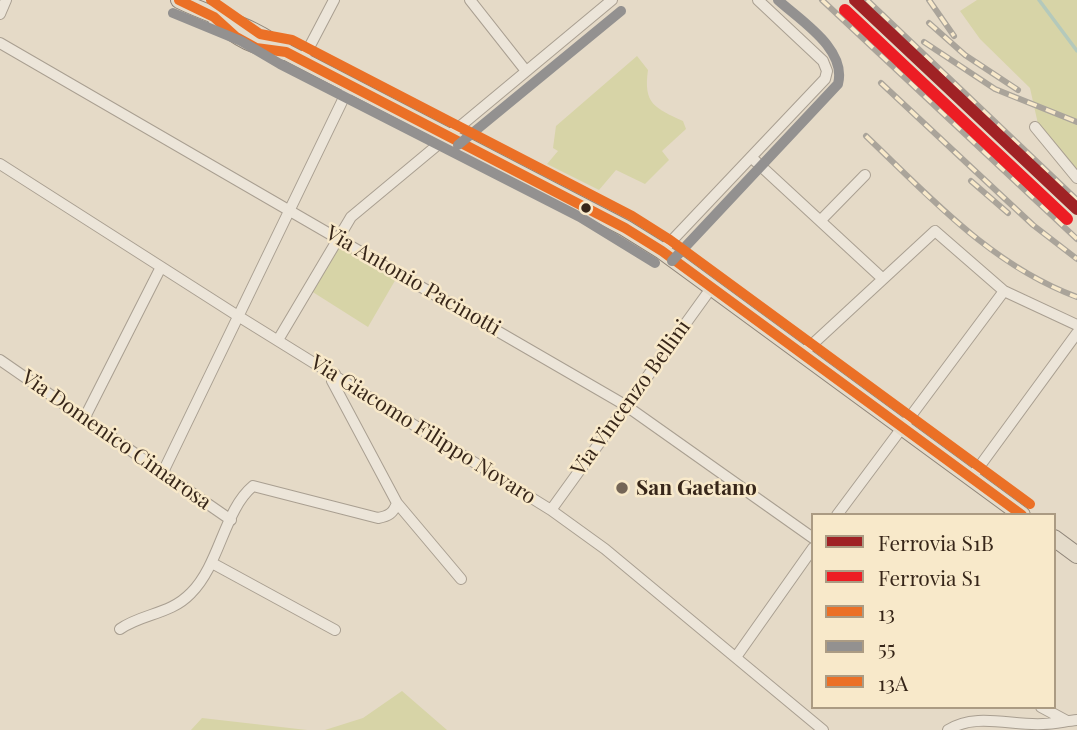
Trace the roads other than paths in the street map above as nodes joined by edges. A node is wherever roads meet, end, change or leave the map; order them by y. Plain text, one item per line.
1 (6, 0) edge
2 (179, 0) edge
3 (334, 0) edge
4 (470, 0) edge
5 (758, 0) edge
6 (606, 2) edge
7 (0, 14) edge
8 (0, 43) edge
9 (302, 61) junction
10 (526, 71) junction
11 (350, 85) junction
12 (1035, 127) dead end
13 (449, 135) junction
14 (751, 157) junction
15 (0, 164) edge
16 (865, 175) dead end
17 (1077, 178) edge
18 (290, 210) junction
19 (820, 221) junction
20 (339, 237) junction
21 (662, 251) junction
22 (161, 267) junction
23 (883, 279) junction
24 (712, 287) junction
25 (1004, 291) junction
26 (238, 316) junction
27 (1077, 325) edge
28 (1077, 333) edge
29 (278, 340) junction
30 (803, 353) junction
31 (0, 360) edge
32 (335, 374) junction
33 (625, 405) junction
34 (85, 417) junction
35 (903, 426) junction
36 (163, 472) junction
37 (971, 478) junction
38 (397, 503) junction
39 (551, 510) junction
40 (838, 513) edge
41 (1019, 513) edge
42 (231, 520) junction
43 (811, 537) edge
44 (1056, 539) edge
45 (811, 551) edge
46 (1076, 553) edge
47 (212, 563) junction
48 (461, 579) dead end
49 (120, 629) dead end
50 (335, 629) dead end
51 (736, 657) junction
52 (1046, 709) edge
53 (1072, 720) edge
54 (822, 730) edge
55 (948, 730) edge

1 - 7 street
2 - 9 main road
3 - 9 street
4 - 10 street
5 - 14 street
6 - 10 street
8 - 18 street, Via Antonio Pacinotti
9 - 11 main road
10 - 13 street
11 - 13 main road
11 - 18 street
12 - 17 street
13 - 20 street
13 - 21 main road
14 - 19 street
14 - 21 street
15 - 22 street, Via Giacomo Filippo Novaro
16 - 19 street
18 - 20 street, Via Antonio Pacinotti
18 - 26 street
19 - 23 street
20 - 29 street
20 - 33 street, Via Antonio Pacinotti
21 - 24 main road
22 - 26 street, Via Giacomo Filippo Novaro
22 - 34 street
23 - 25 street
23 - 30 street
24 - 30 main road
24 - 33 street, Via Vincenzo Bellini
25 - 27 street
25 - 35 street
26 - 29 street, Via Giacomo Filippo Novaro
26 - 36 street
28 - 37 street
29 - 32 street, Via Giacomo Filippo Novaro
30 - 35 main road
31 - 34 street, Via Domenico Cimarosa
32 - 38 street
32 - 39 street, Via Giacomo Filippo Novaro
33 - 39 street, Via Vincenzo Bellini
33 - 43 street, Via Antonio Pacinotti
34 - 36 street, Via Domenico Cimarosa
35 - 37 main road
35 - 40 street
36 - 42 street, Via Domenico Cimarosa
37 - 41 main road
38 - 42 street
38 - 48 street
39 - 51 street, Via Giacomo Filippo Novaro
42 - 47 street
44 - 46 main road
45 - 51 street
47 - 49 street
47 - 50 street
51 - 54 street, Via Giacomo Filippo Novaro
52 - 53 street
53 - 55 street

